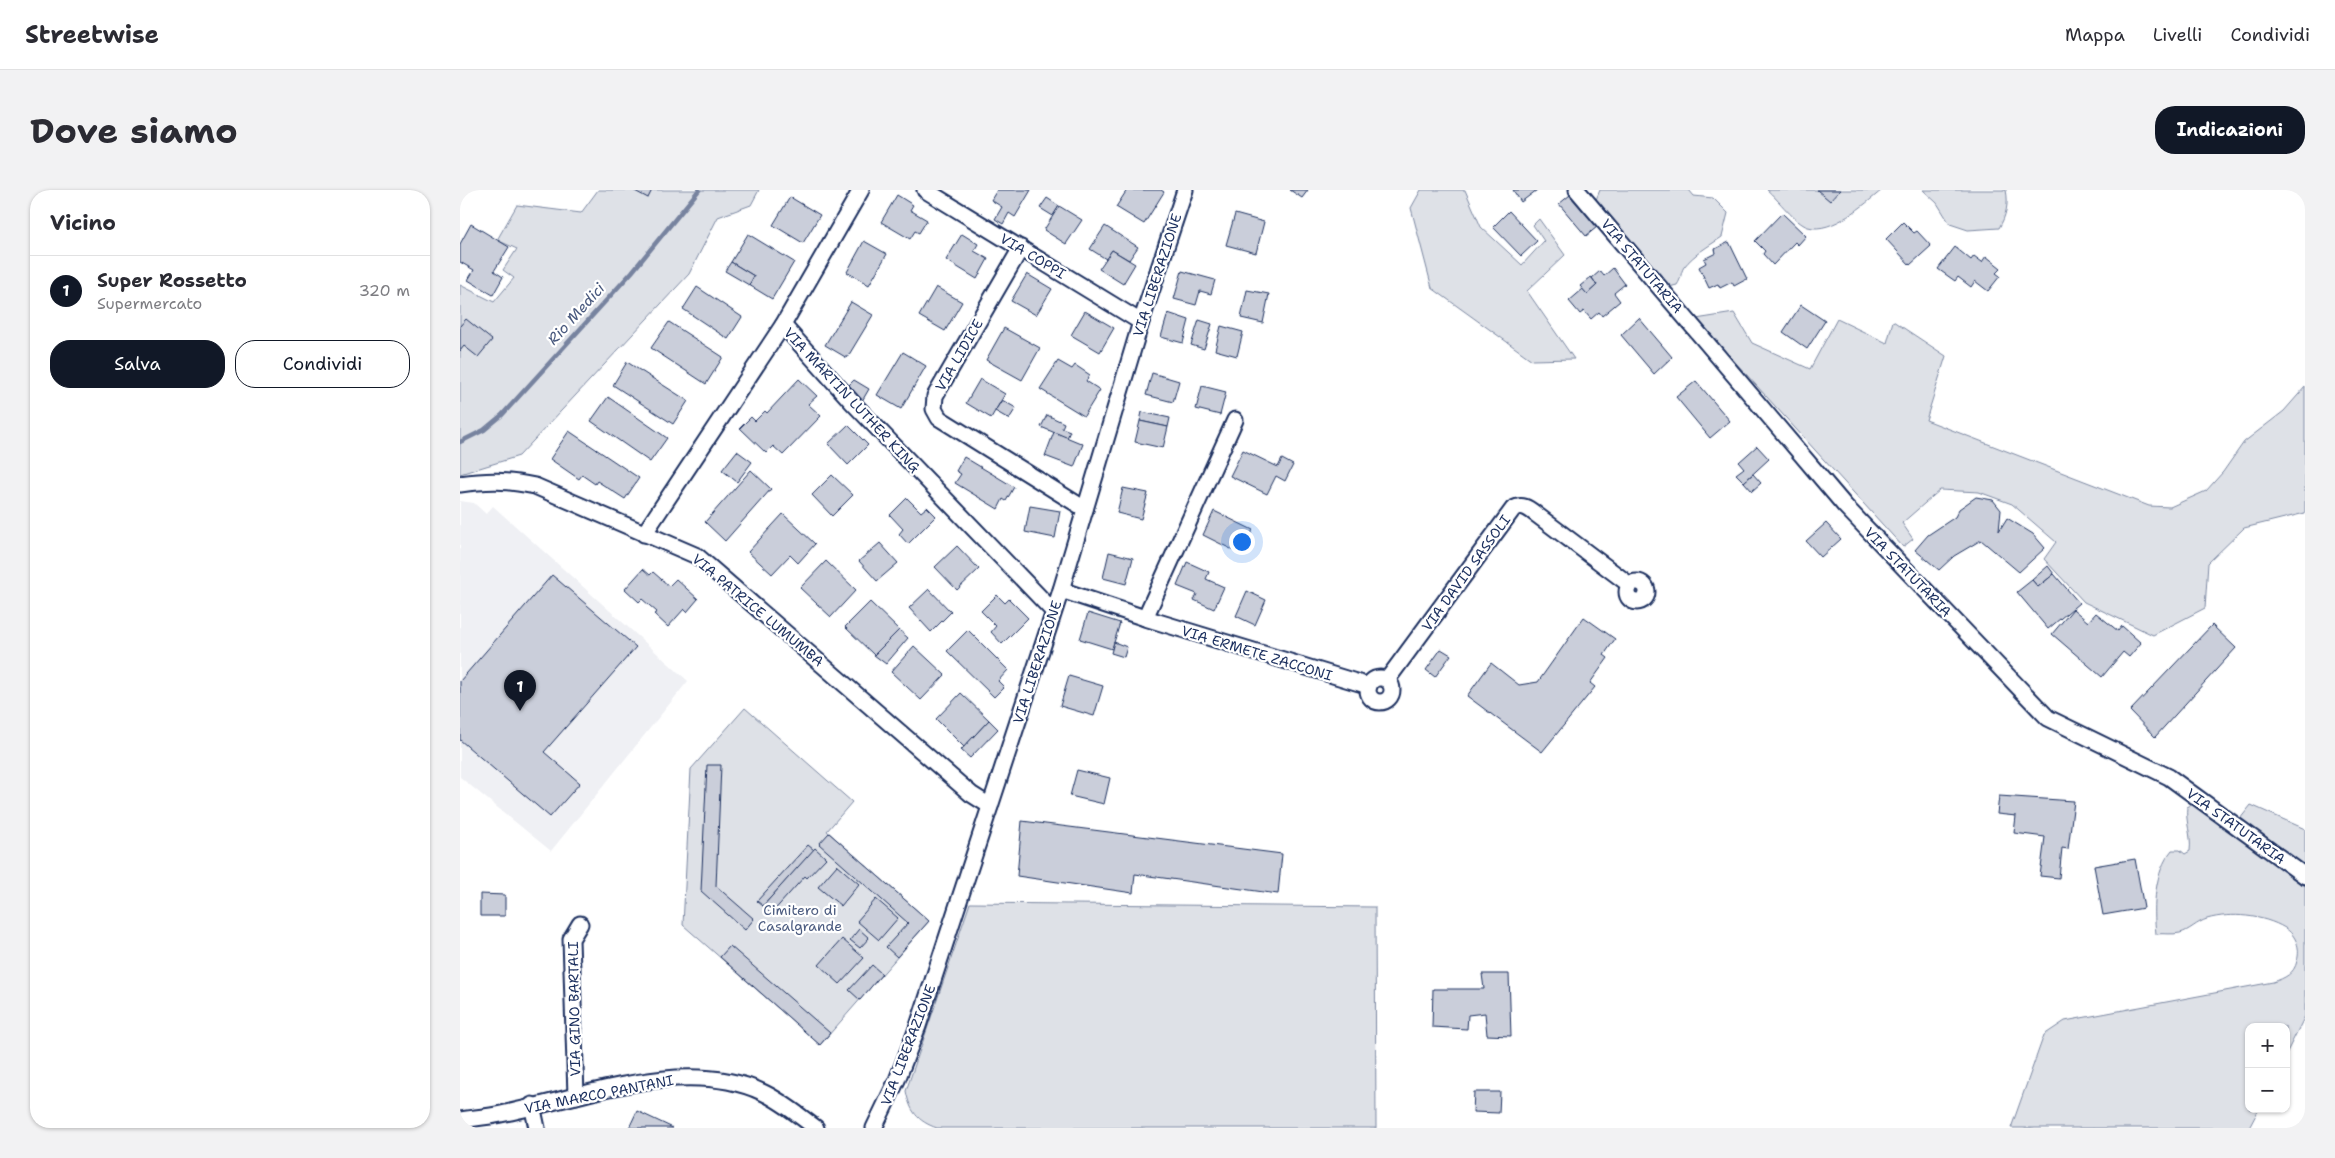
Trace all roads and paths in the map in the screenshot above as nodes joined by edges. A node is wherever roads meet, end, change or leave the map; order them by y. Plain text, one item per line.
1 (861, 190) edge
2 (925, 190) edge
3 (1185, 190) edge
4 (1582, 192) edge
5 (1020, 248) junction
6 (1141, 322) junction
7 (783, 325) junction
8 (1235, 420) dead end
9 (460, 484) edge
10 (1085, 509) junction
11 (644, 534) junction
12 (1630, 585) dead end
13 (1061, 590) junction
14 (1053, 611) junction
15 (1145, 618) junction
16 (1368, 686) joint
17 (990, 806) junction
18 (2305, 876) edge
19 (580, 924) dead end
20 (576, 1096) junction
21 (532, 1106) junction
22 (460, 1120) edge
23 (537, 1128) edge
24 (816, 1128) edge
25 (874, 1128) edge

1 - 7 street
2 - 5 street, VIA COPPI
3 - 6 street, VIA LIBERAZIONE
4 - 18 street, VIA STATUTARIA
5 - 6 street, VIA COPPI
5 - 10 street, VIA LIDICE
6 - 10 street, VIA LIBERAZIONE
7 - 11 street, VIA MARTIN LUTHER KING
7 - 14 street, VIA MARTIN LUTHER KING
8 - 15 street
9 - 11 street, VIA PATRICE LUMUMBA
10 - 13 street, VIA LIBERAZIONE
11 - 17 street, VIA PATRICE LUMUMBA
12 - 16 street, VIA DAVID SASSOLI
13 - 14 street, VIA LIBERAZIONE
13 - 15 street, VIA ERMETE ZACCONI
14 - 17 street, VIA LIBERAZIONE
15 - 16 street, VIA ERMETE ZACCONI
17 - 25 street, VIA LIBERAZIONE
19 - 20 street, VIA GINO BARTALI
20 - 21 street, VIA MARCO PANTANI
20 - 24 street, VIA MARCO PANTANI
21 - 22 street, VIA MARCO PANTANI
21 - 23 street

